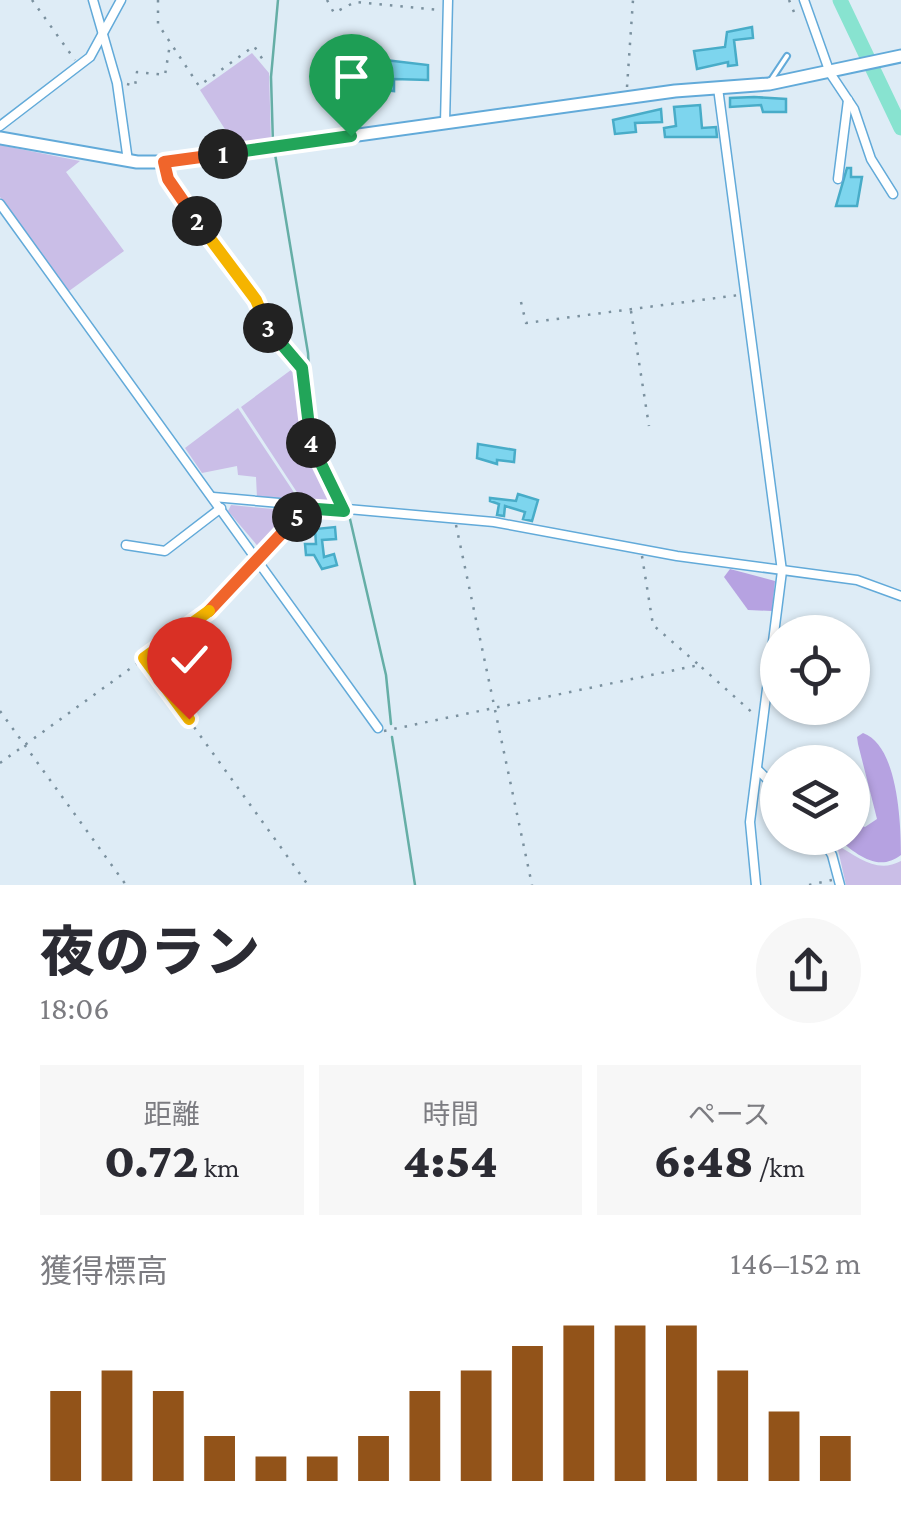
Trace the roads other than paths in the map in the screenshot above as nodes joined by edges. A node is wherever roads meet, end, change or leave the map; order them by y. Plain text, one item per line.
1 (93, 0) edge
2 (121, 0) edge
3 (448, 0) edge
4 (804, 0) edge
5 (103, 32) junction
6 (787, 56) dead end
7 (901, 56) edge
8 (830, 73) junction
9 (769, 84) junction
10 (718, 88) junction
11 (848, 100) junction
12 (445, 123) junction
13 (0, 126) edge
14 (0, 138) edge
15 (128, 161) junction
16 (164, 162) junction
17 (838, 179) dead end
18 (893, 194) dead end
19 (0, 204) edge
20 (302, 368) road end
21 (213, 497) junction
22 (222, 508) junction
23 (126, 545) dead end
24 (782, 571) junction
25 (901, 596) edge
26 (378, 728) road end
27 (758, 770) joint
28 (829, 855) edge
29 (839, 882) edge
30 (756, 885) edge

1 - 5 street
2 - 5 street
3 - 12 street
4 - 8 street
5 - 13 street
5 - 15 street
6 - 9 lane
7 - 8 street
8 - 9 street
8 - 11 street
9 - 10 street
10 - 12 street
10 - 24 street
11 - 17 street
11 - 18 street
12 - 16 street
14 - 15 street
15 - 16 street
16 - 20 street
19 - 21 street
21 - 22 street
21 - 24 street
22 - 23 street
22 - 26 street
24 - 25 street
24 - 27 street
27 - 30 street
28 - 29 street

